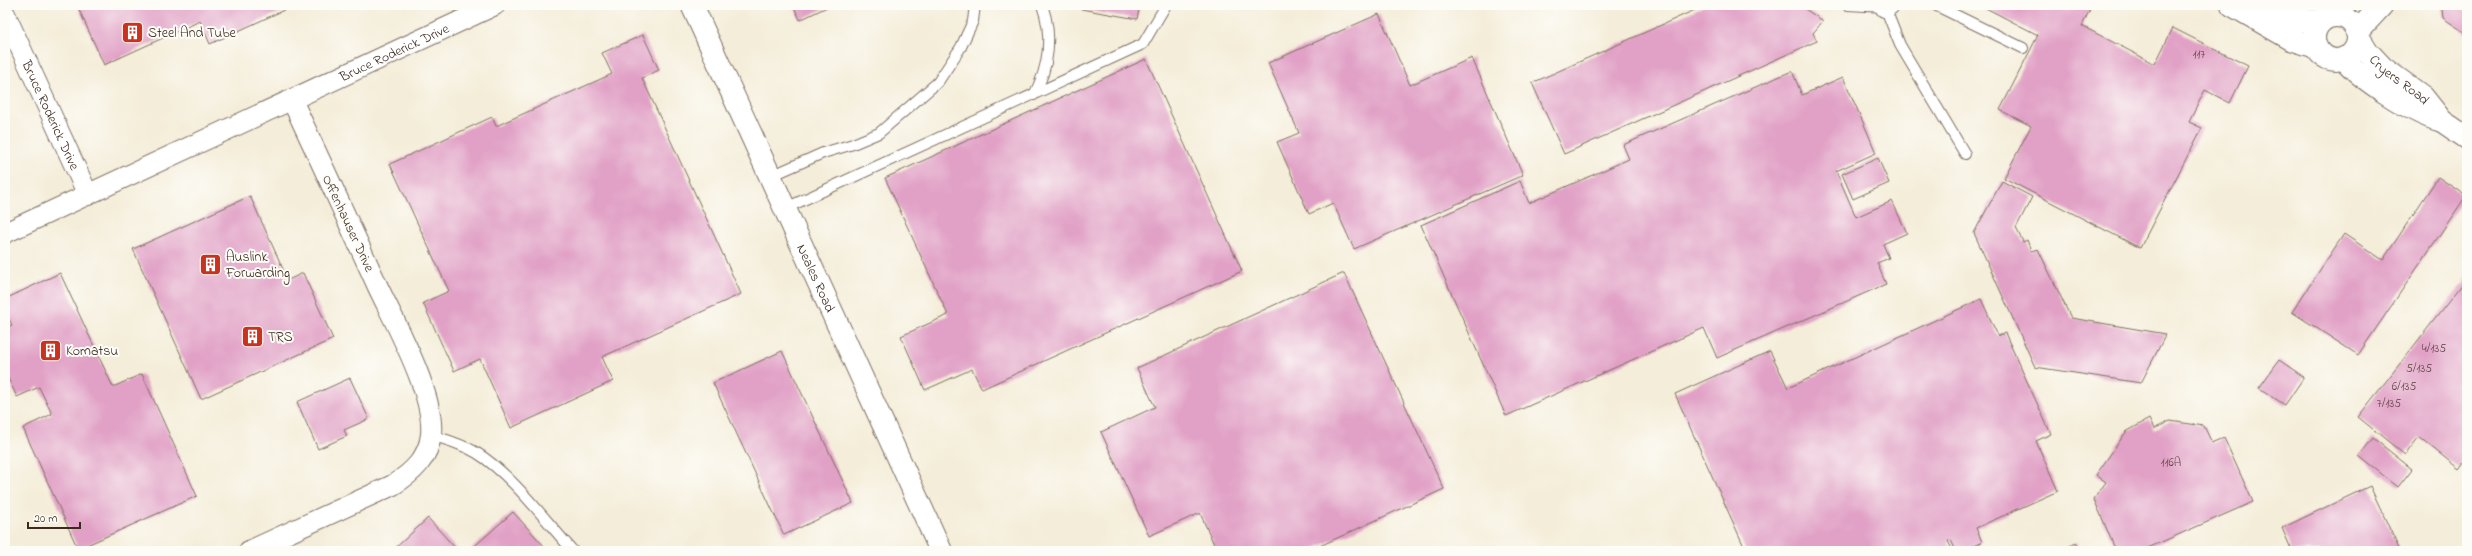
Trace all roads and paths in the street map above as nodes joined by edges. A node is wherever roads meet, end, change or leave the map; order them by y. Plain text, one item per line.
1 (495, 5) edge
2 (692, 5) edge
3 (974, 5) edge
4 (1042, 5) edge
5 (1166, 5) edge
6 (1848, 5) edge
7 (1935, 5) edge
8 (2232, 5) edge
9 (2247, 5) edge
10 (2357, 5) edge
11 (2382, 5) edge
12 (1887, 6) edge
13 (5, 14) edge
14 (2329, 18) junction
15 (2358, 34) junction
16 (2316, 47) junction
17 (2023, 48) dead end
18 (2344, 58) junction
19 (1034, 95) junction
20 (292, 100) junction
21 (2442, 121) junction
22 (2467, 138) edge
23 (1965, 154) dead end
24 (771, 176) junction
25 (88, 195) junction
26 (786, 208) junction
27 (5, 233) edge
28 (431, 435) junction
29 (250, 551) edge
30 (573, 551) edge
31 (941, 551) edge

1 - 20 street, Bruce Roderick Drive
2 - 24 main road, Neales Road
3 - 24 lane
4 - 19 lane
5 - 19 lane
6 - 12 lane
7 - 17 lane
8 - 16 main road
9 - 14 main road
10 - 14 main road
11 - 15 main road
12 - 23 lane
13 - 25 street, Bruce Roderick Drive
14 - 15 main road, Cryers Road
14 - 16 main road
15 - 18 main road, Cryers Road
15 - 21 main road, Cryers Road
16 - 18 main road
18 - 21 main road, Cryers Road
19 - 26 lane
20 - 25 street
20 - 28 street, Offenhauser Drive
21 - 22 main road, Cryers Road
24 - 26 main road, Neales Road
25 - 27 street
26 - 31 main road, Neales Road
28 - 29 street, Offenhauser Drive
28 - 30 lane

